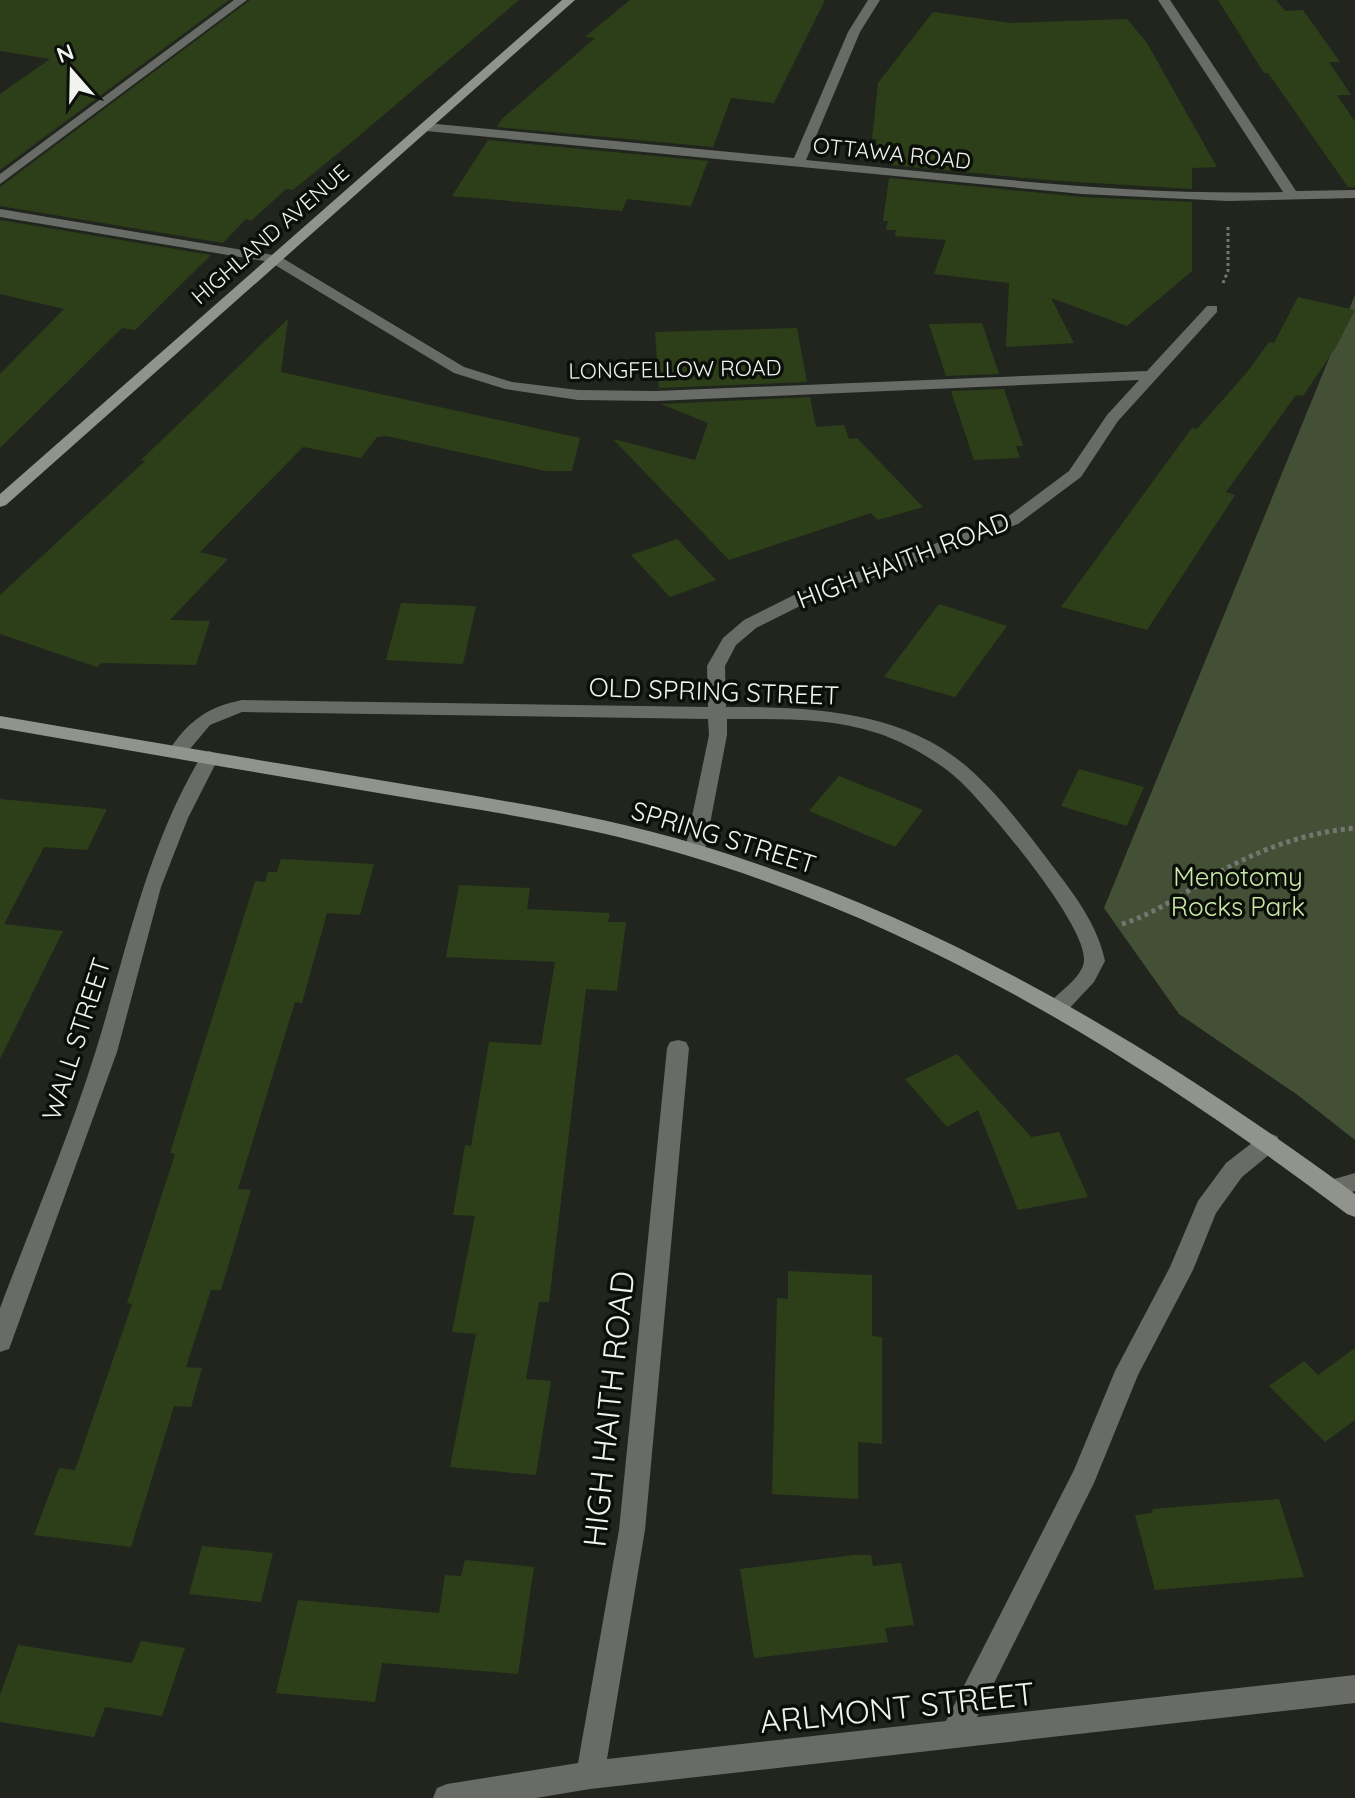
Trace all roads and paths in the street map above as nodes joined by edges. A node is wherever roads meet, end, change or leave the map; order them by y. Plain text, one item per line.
1 (241, 0) edge
2 (569, 0) edge
3 (874, 0) edge
4 (1164, 0) edge
5 (426, 127) junction
6 (798, 164) junction
7 (0, 180) edge
8 (1355, 194) edge
9 (1228, 197) junction
10 (1293, 197) junction
11 (0, 213) edge
12 (274, 259) junction
13 (1212, 309) joint
14 (1149, 375) junction
15 (0, 502) edge
16 (719, 713) junction
17 (0, 722) edge
18 (177, 752) junction
19 (210, 757) junction
20 (1355, 828) edge
21 (695, 850) junction
22 (1085, 931) junction
23 (1058, 1007) junction
24 (678, 1048) dead end
25 (1269, 1142) junction
26 (1355, 1182) edge
27 (1332, 1189) junction
28 (1355, 1207) edge
29 (0, 1341) edge
30 (1355, 1689) edge
31 (953, 1736) junction
32 (590, 1775) junction
33 (447, 1798) edge

1 - 7 street
2 - 5 street, HIGHLAND AVENUE
3 - 6 street
4 - 10 street
5 - 6 street, OTTAWA ROAD
5 - 12 street, HIGHLAND AVENUE
6 - 9 street, OTTAWA ROAD
8 - 10 street, OTTAWA ROAD
9 - 10 street, OTTAWA ROAD
9 - 13 path
11 - 12 street, LONGFELLOW ROAD
12 - 14 street, LONGFELLOW ROAD
12 - 15 street, HIGHLAND AVENUE
13 - 14 street, HIGH HAITH ROAD
14 - 16 street, HIGH HAITH ROAD
16 - 18 street, OLD SPRING STREET
16 - 21 street, HIGH HAITH ROAD
16 - 22 street, OLD SPRING STREET
17 - 18 street, SPRING STREET
18 - 19 street, SPRING STREET
19 - 21 street, SPRING STREET
19 - 29 street, WALL STREET
20 - 22 path
21 - 23 street, SPRING STREET
22 - 23 street, OLD SPRING STREET
23 - 25 street, SPRING STREET
24 - 32 street, HIGH HAITH ROAD
25 - 27 street, SPRING STREET
25 - 31 street
26 - 27 street
27 - 28 street, SPRING STREET
30 - 31 street, ARLMONT STREET
31 - 32 street, ARLMONT STREET
32 - 33 street, ARLMONT STREET

